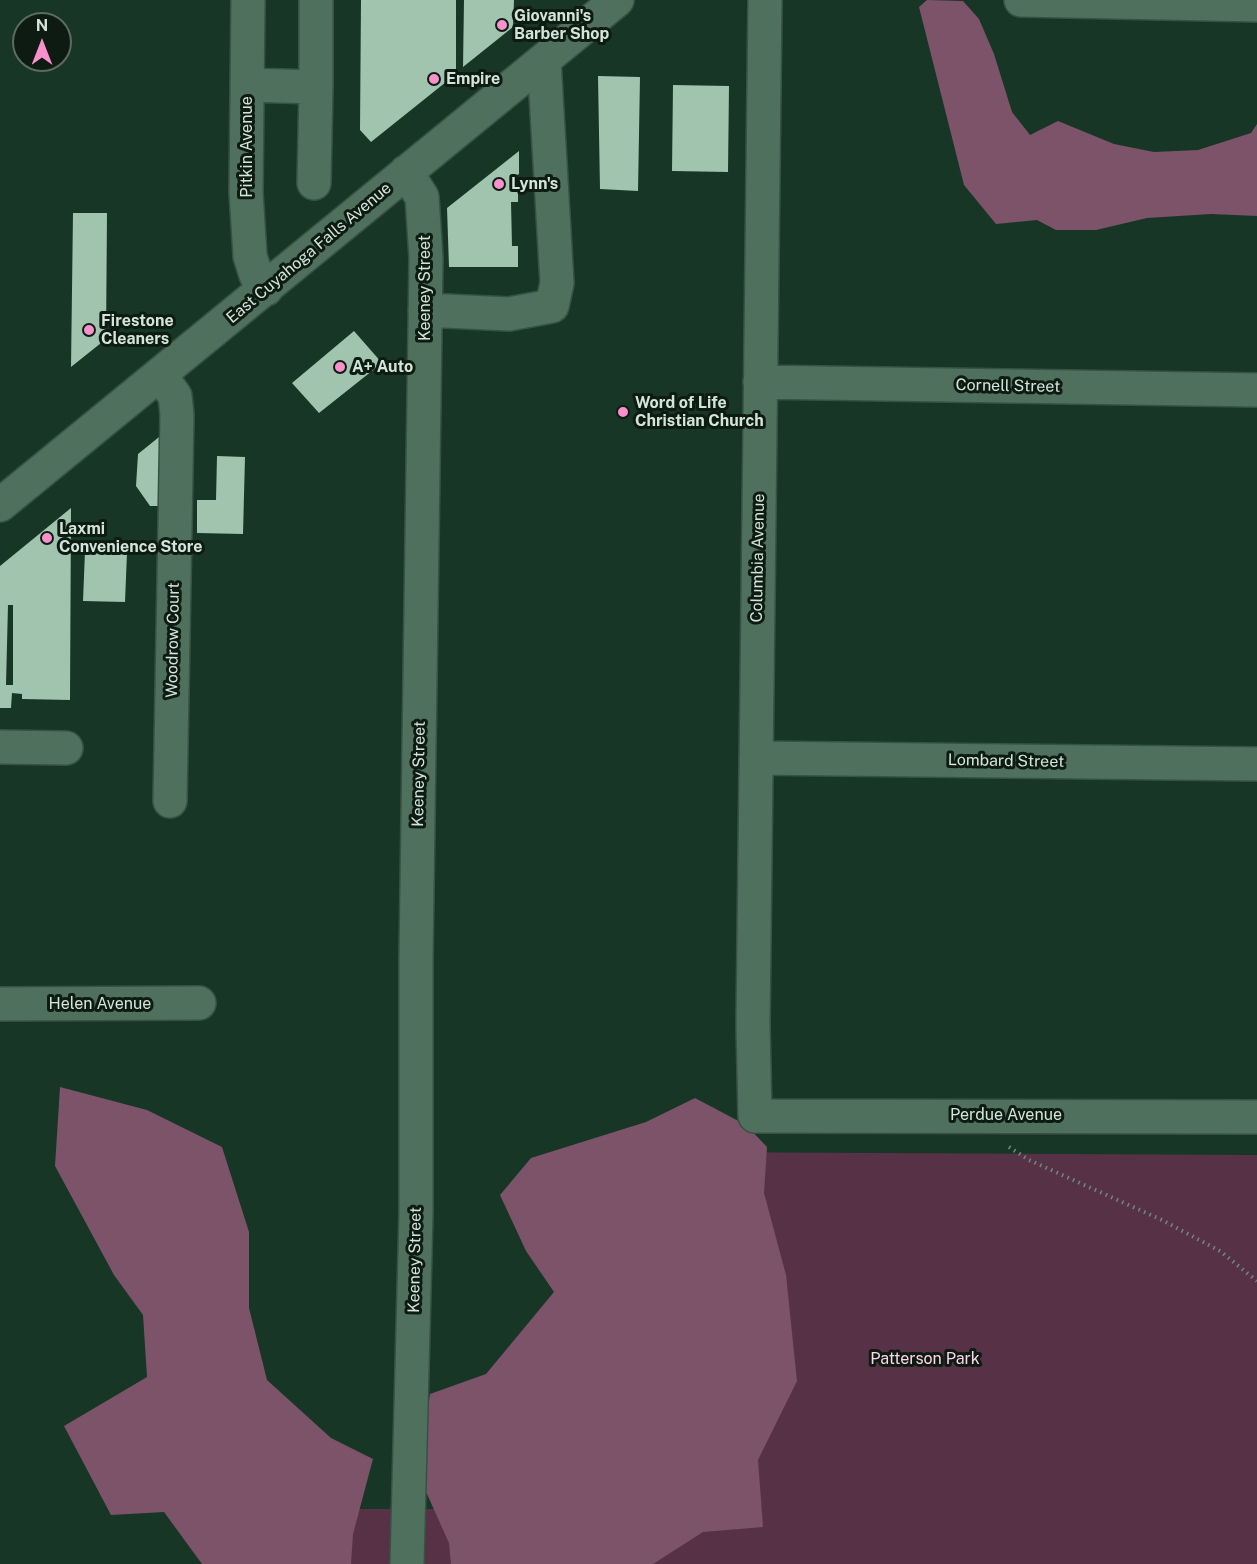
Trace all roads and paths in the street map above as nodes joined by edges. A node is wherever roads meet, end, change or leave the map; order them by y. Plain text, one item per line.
1 (248, 0) edge
2 (316, 0) edge
3 (765, 0) edge
4 (1020, 0) edge
5 (1087, 1) edge
6 (611, 2) edge
7 (1183, 2) edge
8 (1257, 5) edge
9 (544, 60) junction
10 (247, 85) junction
11 (316, 87) junction
12 (406, 172) junction
13 (314, 183) dead end
14 (266, 289) junction
15 (425, 310) junction
16 (160, 375) junction
17 (760, 382) junction
18 (1257, 390) edge
19 (0, 505) edge
20 (0, 747) edge
21 (66, 747) dead end
22 (756, 758) junction
23 (1257, 764) edge
24 (170, 801) dead end
25 (199, 1003) dead end
26 (0, 1004) edge
27 (994, 1115) junction
28 (755, 1116) joint
29 (1257, 1117) edge
30 (1257, 1281) edge
31 (407, 1564) edge

1 - 10 street, Pitkin Avenue
2 - 11 street
3 - 17 street, Columbia Avenue
4 - 5 street
5 - 7 street
6 - 9 street, East Cuyahoga Falls Avenue
7 - 8 street
9 - 12 street, East Cuyahoga Falls Avenue
9 - 15 street
10 - 11 street
10 - 14 street, Pitkin Avenue
11 - 13 street
12 - 14 street, East Cuyahoga Falls Avenue
12 - 15 street, Keeney Street
14 - 16 street, East Cuyahoga Falls Avenue
15 - 31 street, Keeney Street
16 - 19 street, East Cuyahoga Falls Avenue
16 - 24 street, Woodrow Court
17 - 18 street, Cornell Street
17 - 22 street, Columbia Avenue
20 - 21 street
22 - 23 street, Lombard Street
22 - 28 street, Columbia Avenue
25 - 26 street, Helen Avenue
27 - 28 street, Perdue Avenue
27 - 29 street, Perdue Avenue
27 - 30 path

